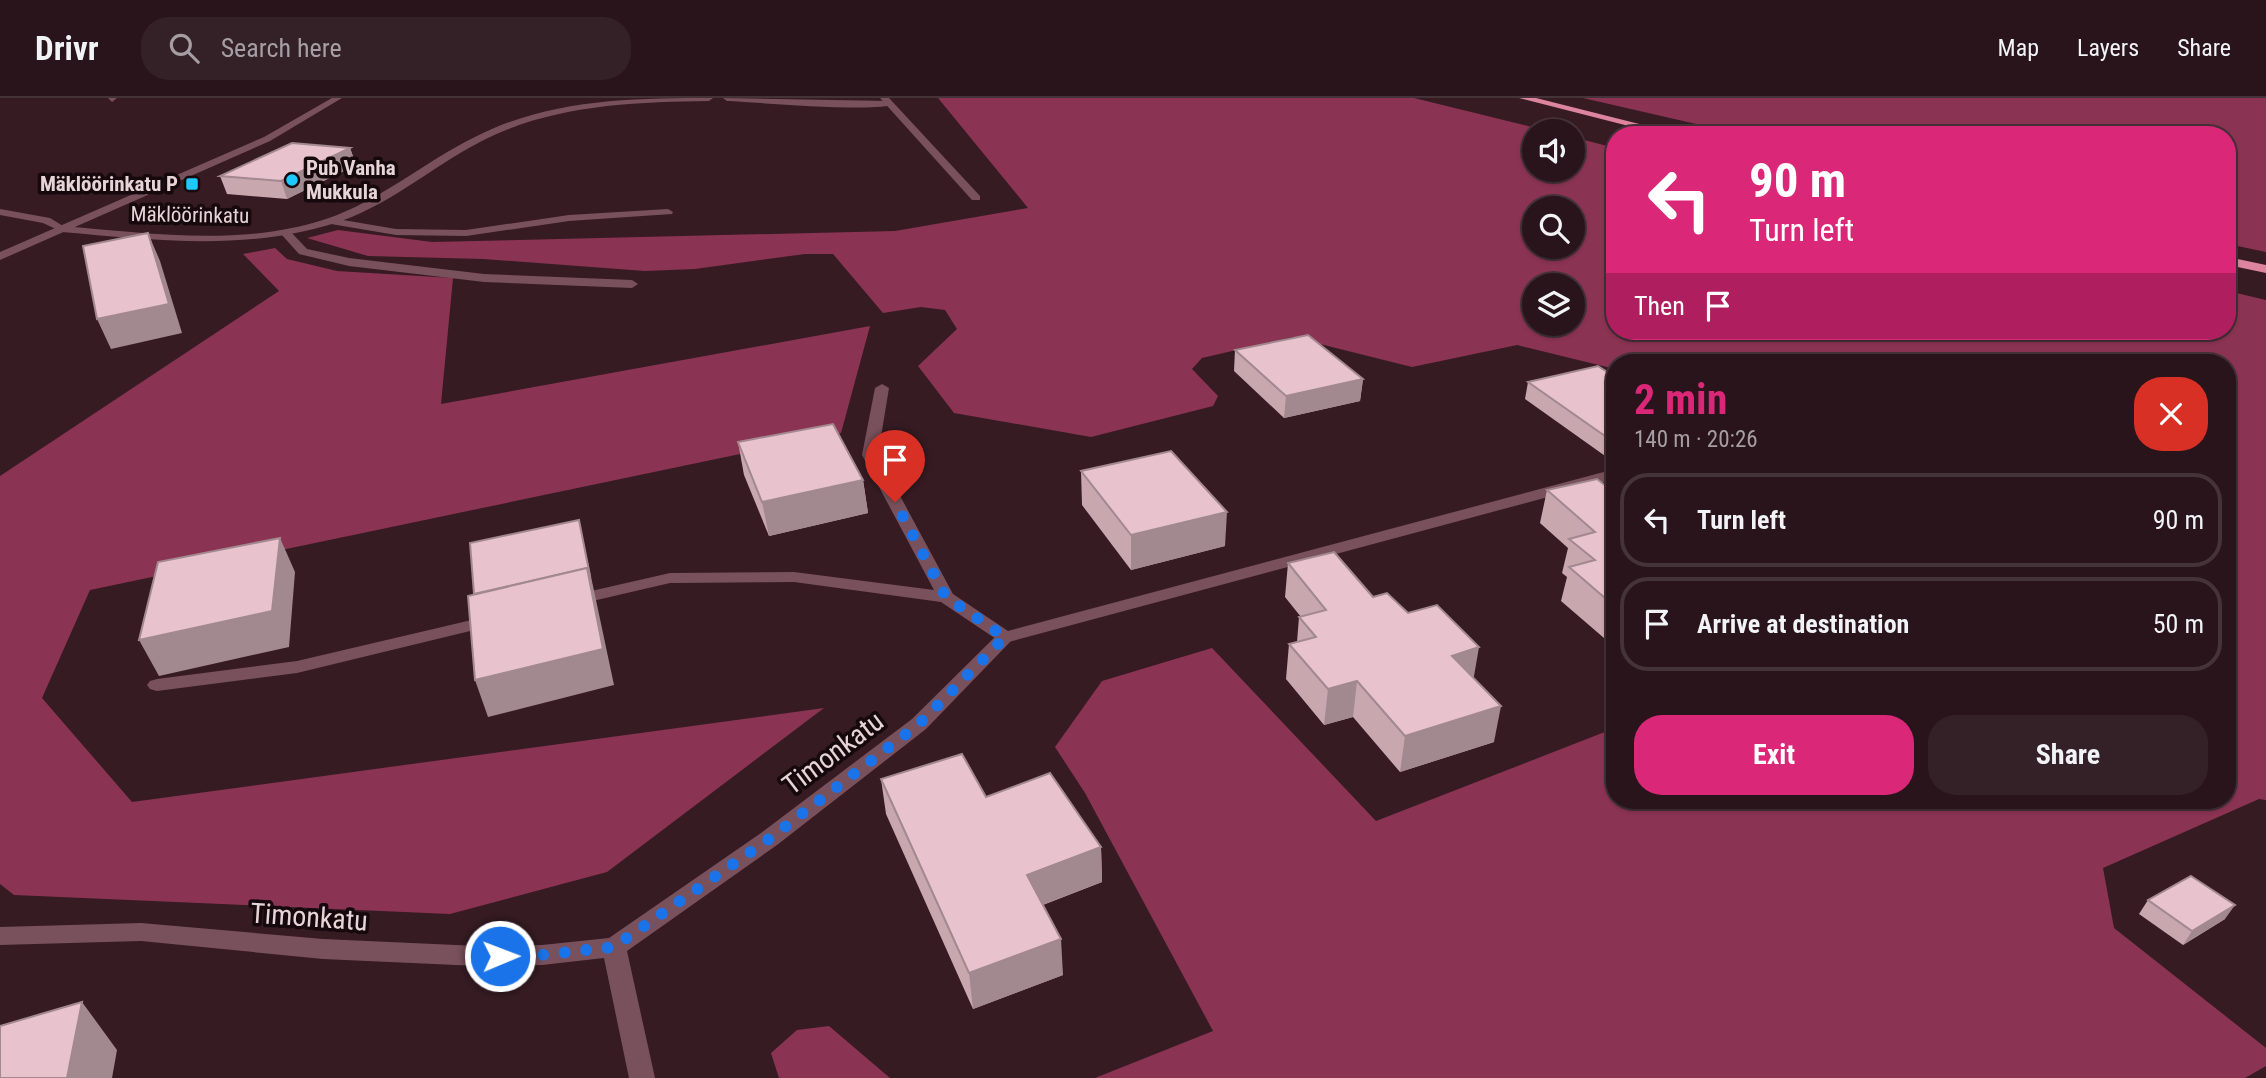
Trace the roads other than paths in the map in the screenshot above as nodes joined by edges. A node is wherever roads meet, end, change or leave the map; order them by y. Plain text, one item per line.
1 (338, 98) edge
2 (709, 98) edge
3 (727, 98) edge
4 (1524, 98) edge
5 (887, 101) edge
6 (1641, 126) edge
7 (976, 198) dead end
8 (0, 212) edge
9 (668, 212) dead end
10 (331, 221) junction
11 (62, 229) junction
12 (285, 232) junction
13 (0, 256) edge
14 (2236, 263) edge
15 (2266, 269) edge
16 (632, 284) dead end
17 (882, 388) dead end
18 (1606, 476) edge
19 (946, 597) junction
20 (550, 606) edge
21 (510, 616) edge
22 (1005, 637) junction
23 (156, 685) dead end
24 (0, 936) edge
25 (614, 947) junction
26 (642, 1078) edge

1 - 11 street
2 - 10 street, Mäklöörinkatu
3 - 5 street
4 - 6 highway
5 - 7 street
8 - 11 street
9 - 10 street
10 - 12 street, Mäklöörinkatu
11 - 12 street, Mäklöörinkatu
11 - 13 street
12 - 16 street
14 - 15 highway
17 - 19 street
18 - 22 street
19 - 20 street
19 - 22 street
21 - 23 street
22 - 25 street, Timonkatu
24 - 25 street, Timonkatu
25 - 26 street

